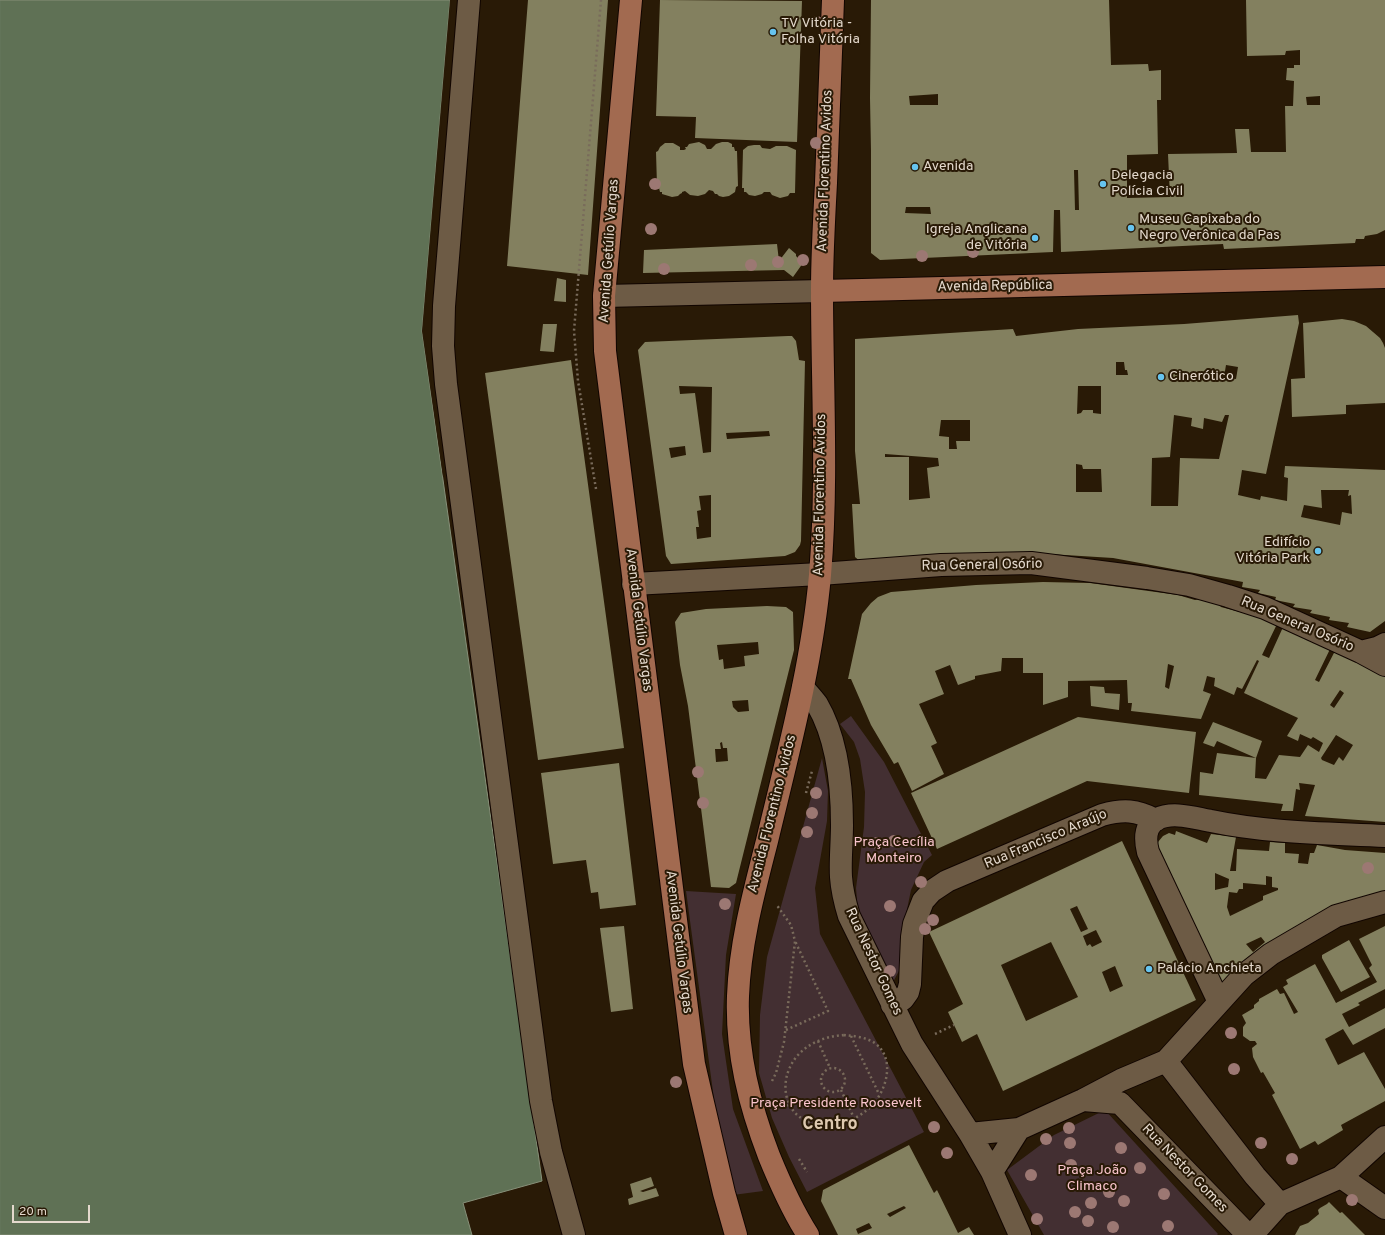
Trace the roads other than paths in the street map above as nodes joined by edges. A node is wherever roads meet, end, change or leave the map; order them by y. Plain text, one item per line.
1 (469, 0) edge
2 (631, 0) edge
3 (834, 0) edge
4 (1385, 277) edge
5 (822, 291) junction
6 (604, 296) junction
7 (820, 574) junction
8 (634, 584) junction
9 (1385, 644) edge
10 (1361, 652) junction
11 (1385, 665) edge
12 (804, 688) junction
13 (1156, 820) junction
14 (1385, 836) edge
15 (1385, 902) edge
16 (1218, 1002) junction
17 (892, 1005) junction
18 (1166, 1060) junction
19 (1121, 1080) junction
20 (1083, 1100) junction
21 (1120, 1103) junction
22 (1019, 1129) junction
23 (970, 1134) junction
24 (1385, 1137) edge
25 (992, 1172) junction
26 (1341, 1177) junction
27 (1280, 1204) junction
28 (1385, 1208) edge
29 (574, 1235) edge
30 (736, 1235) edge
31 (808, 1235) edge
32 (1020, 1235) edge
33 (1248, 1235) edge
34 (1252, 1235) edge

1 - 29 street
2 - 6 main road, Avenida Getúlio Vargas
3 - 5 main road, Avenida Florentino Avidos
4 - 5 main road, Avenida República
5 - 6 street, Avenida República
5 - 7 main road, Avenida Florentino Avidos
6 - 8 main road, Avenida Getúlio Vargas
7 - 8 street, Rua General Osório
7 - 10 street, Rua General Osório
7 - 12 main road, Avenida Florentino Avidos
8 - 30 main road, Avenida Getúlio Vargas
9 - 10 street
10 - 11 street, Rua General Osório
12 - 17 street, Rua Nestor Gomes
12 - 31 main road, Avenida Florentino Avidos
13 - 14 street
13 - 16 street
13 - 17 street, Rua Francisco Araújo
15 - 16 street
16 - 18 street
17 - 23 street, Rua Nestor Gomes
18 - 19 street
18 - 27 street
19 - 20 street
19 - 21 street
20 - 21 street
20 - 22 street
21 - 33 street, Rua Nestor Gomes
22 - 23 street
22 - 25 street
23 - 25 street, Rua Nestor Gomes
24 - 26 street
25 - 32 street, Rua Nestor Gomes
26 - 27 street
26 - 28 street
27 - 34 street

